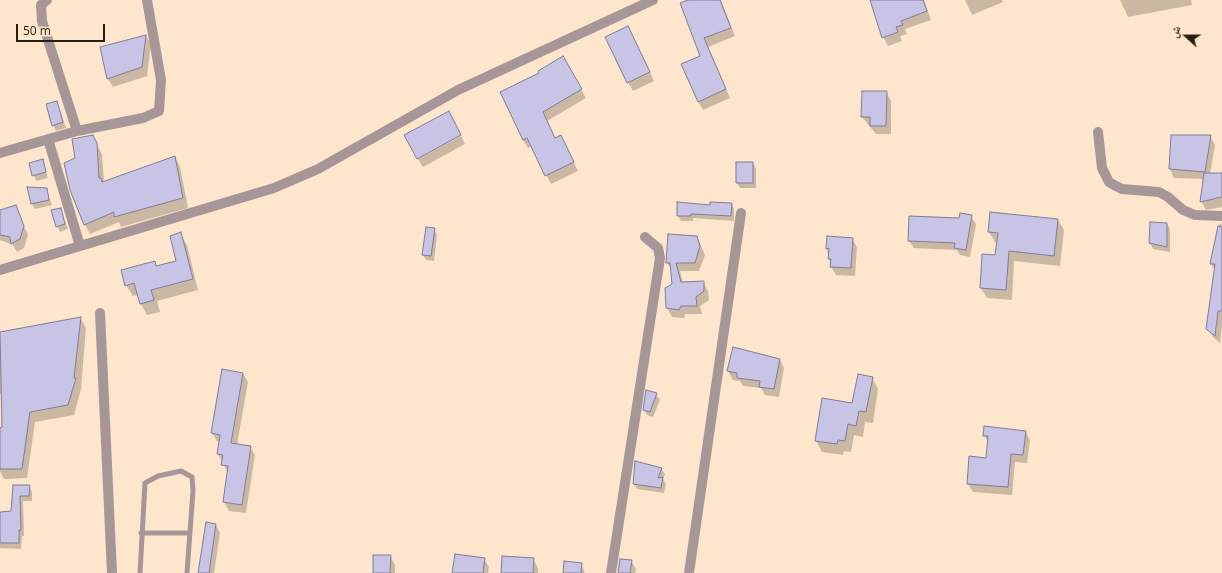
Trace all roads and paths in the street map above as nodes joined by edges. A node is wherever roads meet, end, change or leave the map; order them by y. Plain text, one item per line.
1 (47, 0) edge
2 (147, 0) edge
3 (653, 0) edge
4 (77, 131) junction
5 (1098, 132) dead end
6 (48, 139) junction
7 (0, 153) edge
8 (742, 213) dead end
9 (1222, 216) edge
10 (645, 237) dead end
11 (80, 246) junction
12 (0, 270) edge
13 (100, 313) dead end
14 (142, 533) junction
15 (190, 533) junction
16 (112, 573) edge
17 (140, 573) edge
18 (187, 573) edge
19 (611, 573) edge
20 (689, 573) edge

1 - 4 street
2 - 4 street
3 - 11 street
4 - 6 street
5 - 9 street
6 - 7 street
6 - 11 street
8 - 20 street
10 - 19 street
11 - 12 street
13 - 16 street
14 - 15 lane
14 - 15 lane
14 - 17 lane
15 - 18 lane

